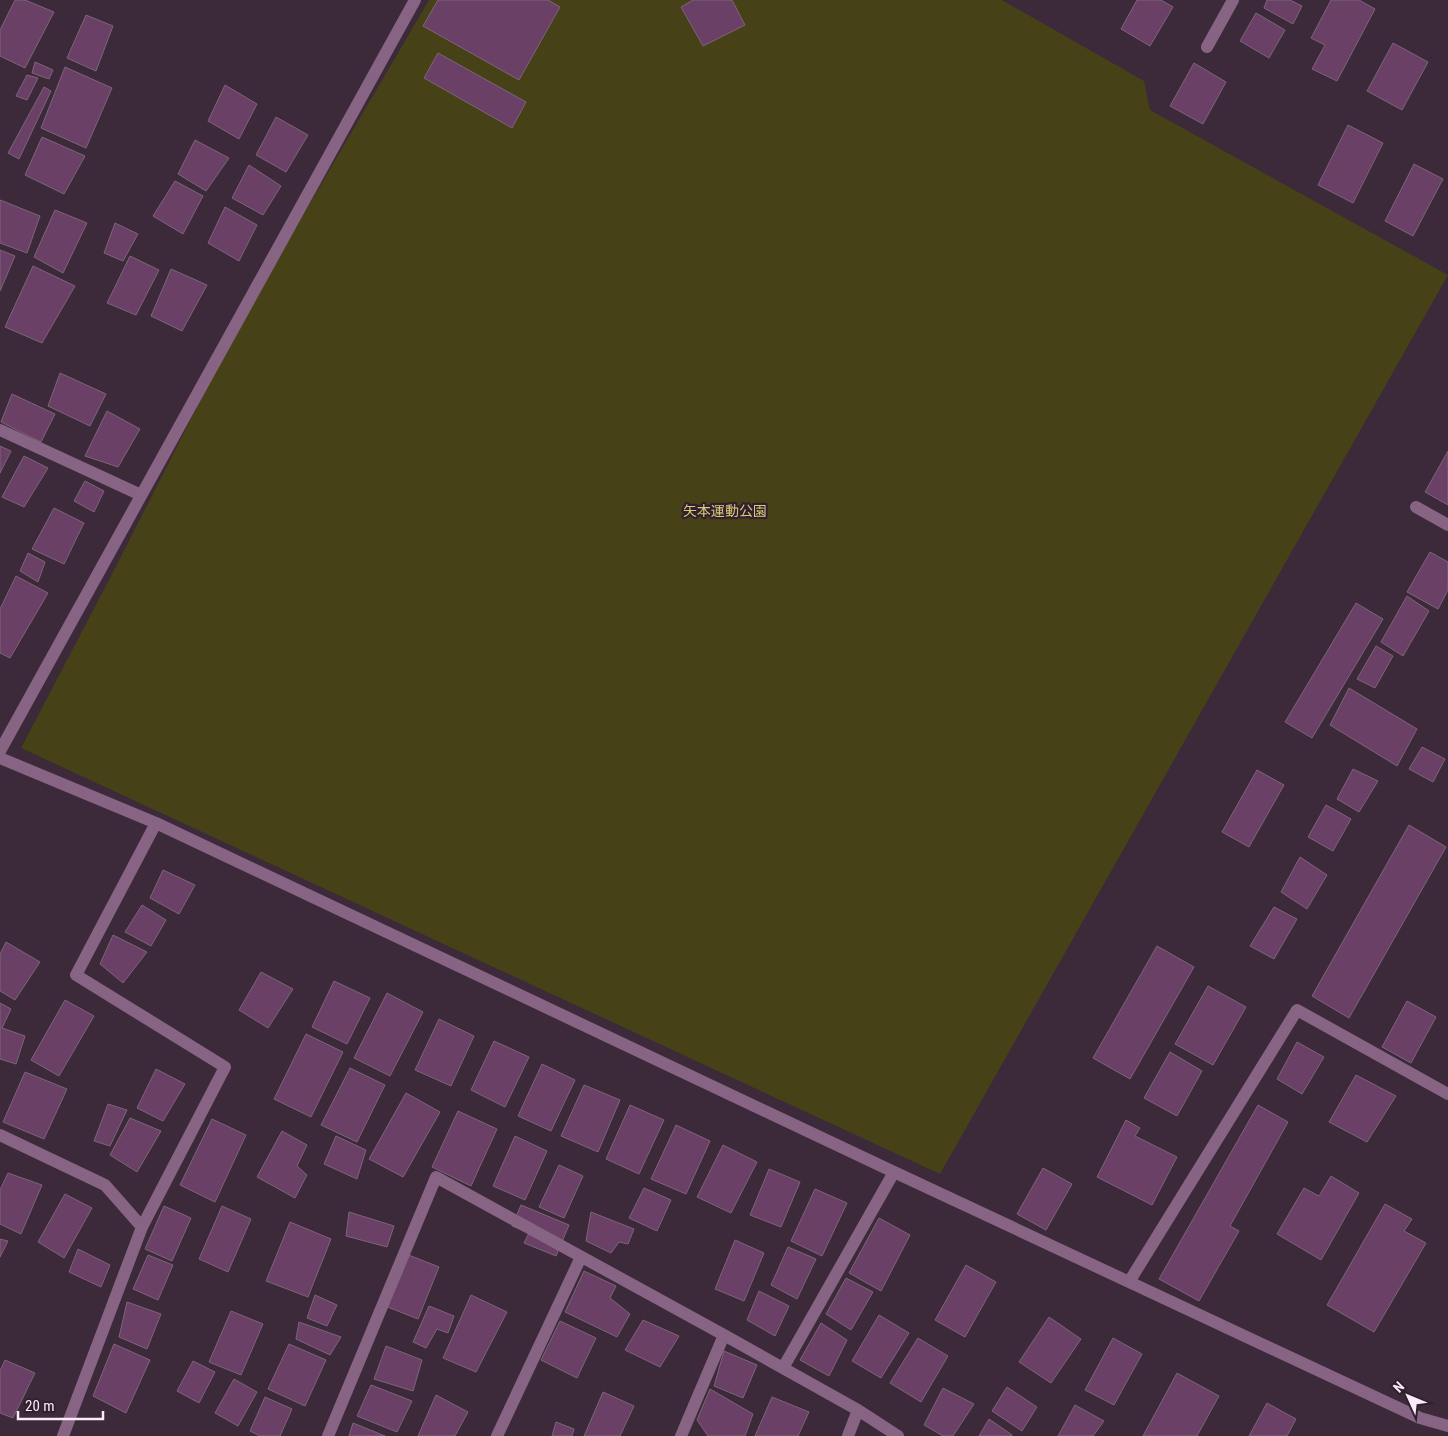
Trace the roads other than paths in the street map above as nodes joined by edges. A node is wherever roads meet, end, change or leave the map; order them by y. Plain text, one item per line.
1 (415, 0) edge
2 (1233, 0) edge
3 (1207, 47) dead end
4 (0, 430) edge
5 (141, 496) junction
6 (1416, 507) dead end
7 (1448, 525) edge
8 (0, 752) edge
9 (0, 758) edge
10 (156, 823) junction
11 (1448, 1094) edge
12 (0, 1135) edge
13 (894, 1172) junction
14 (142, 1227) junction
15 (581, 1257) junction
16 (1129, 1282) junction
17 (724, 1335) junction
18 (783, 1368) junction
19 (858, 1410) junction
20 (1448, 1426) edge
21 (63, 1436) edge
22 (328, 1436) edge
23 (497, 1436) edge
24 (681, 1436) edge
25 (848, 1436) edge
26 (898, 1436) edge

1 - 5 street
2 - 3 street
4 - 5 street
5 - 8 street
6 - 7 street
9 - 10 street
10 - 13 street
10 - 14 street
11 - 16 street
12 - 14 street
13 - 16 street
13 - 18 street
14 - 21 street
15 - 17 street
15 - 22 street
15 - 23 street
16 - 20 street
17 - 18 street
17 - 24 street
18 - 19 street
19 - 25 street
19 - 26 street

